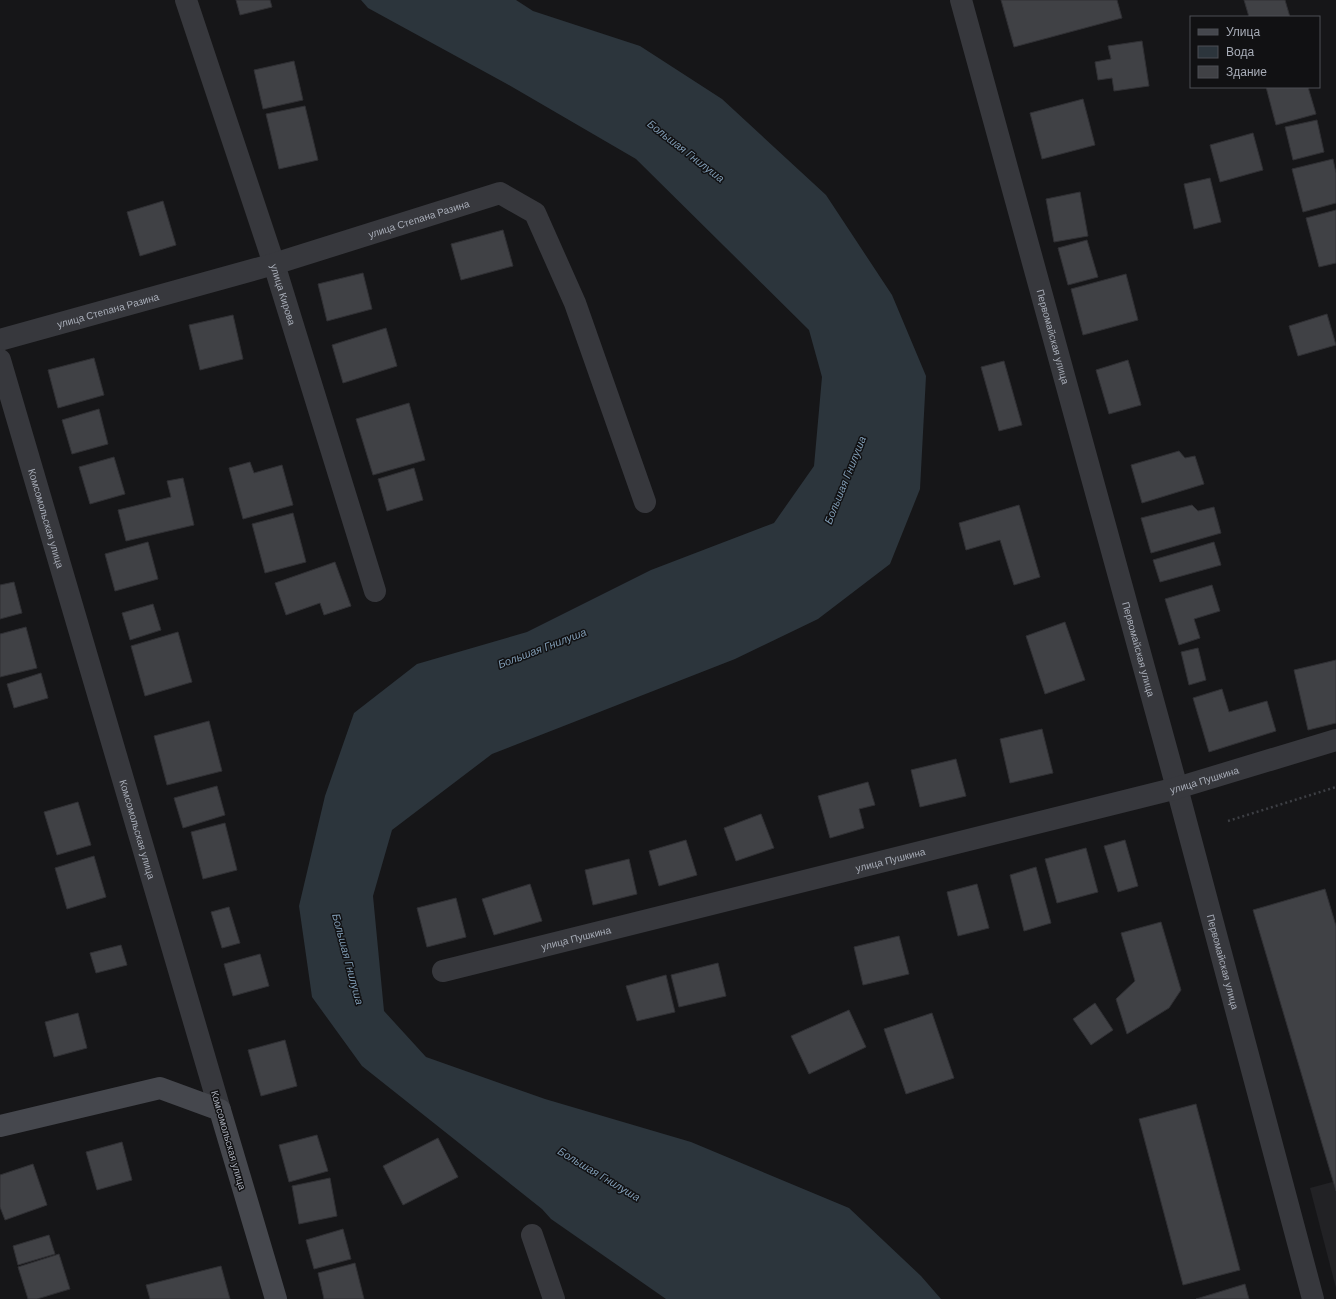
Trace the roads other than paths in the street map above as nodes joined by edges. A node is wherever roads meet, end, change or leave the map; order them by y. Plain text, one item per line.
1 (186, 0) edge
2 (961, 0) edge
3 (274, 264) junction
4 (0, 340) edge
5 (0, 360) edge
6 (645, 502) dead end
7 (375, 591) dead end
8 (1336, 740) edge
9 (1177, 788) junction
10 (443, 971) dead end
11 (220, 1110) junction
12 (0, 1126) edge
13 (532, 1235) dead end
14 (276, 1299) edge
15 (554, 1299) edge
16 (1312, 1299) edge

1 - 3 street, улица Кирова
2 - 9 street, Первомайская улица
3 - 4 street, улица Степана Разина
3 - 6 street, улица Степана Разина
3 - 7 street, улица Кирова
5 - 11 street, Комсомольская улица
8 - 9 street, улица Пушкина
9 - 10 street, улица Пушкина
9 - 16 street, Первомайская улица
11 - 12 main road
11 - 14 main road, Комсомольская улица
13 - 15 street

